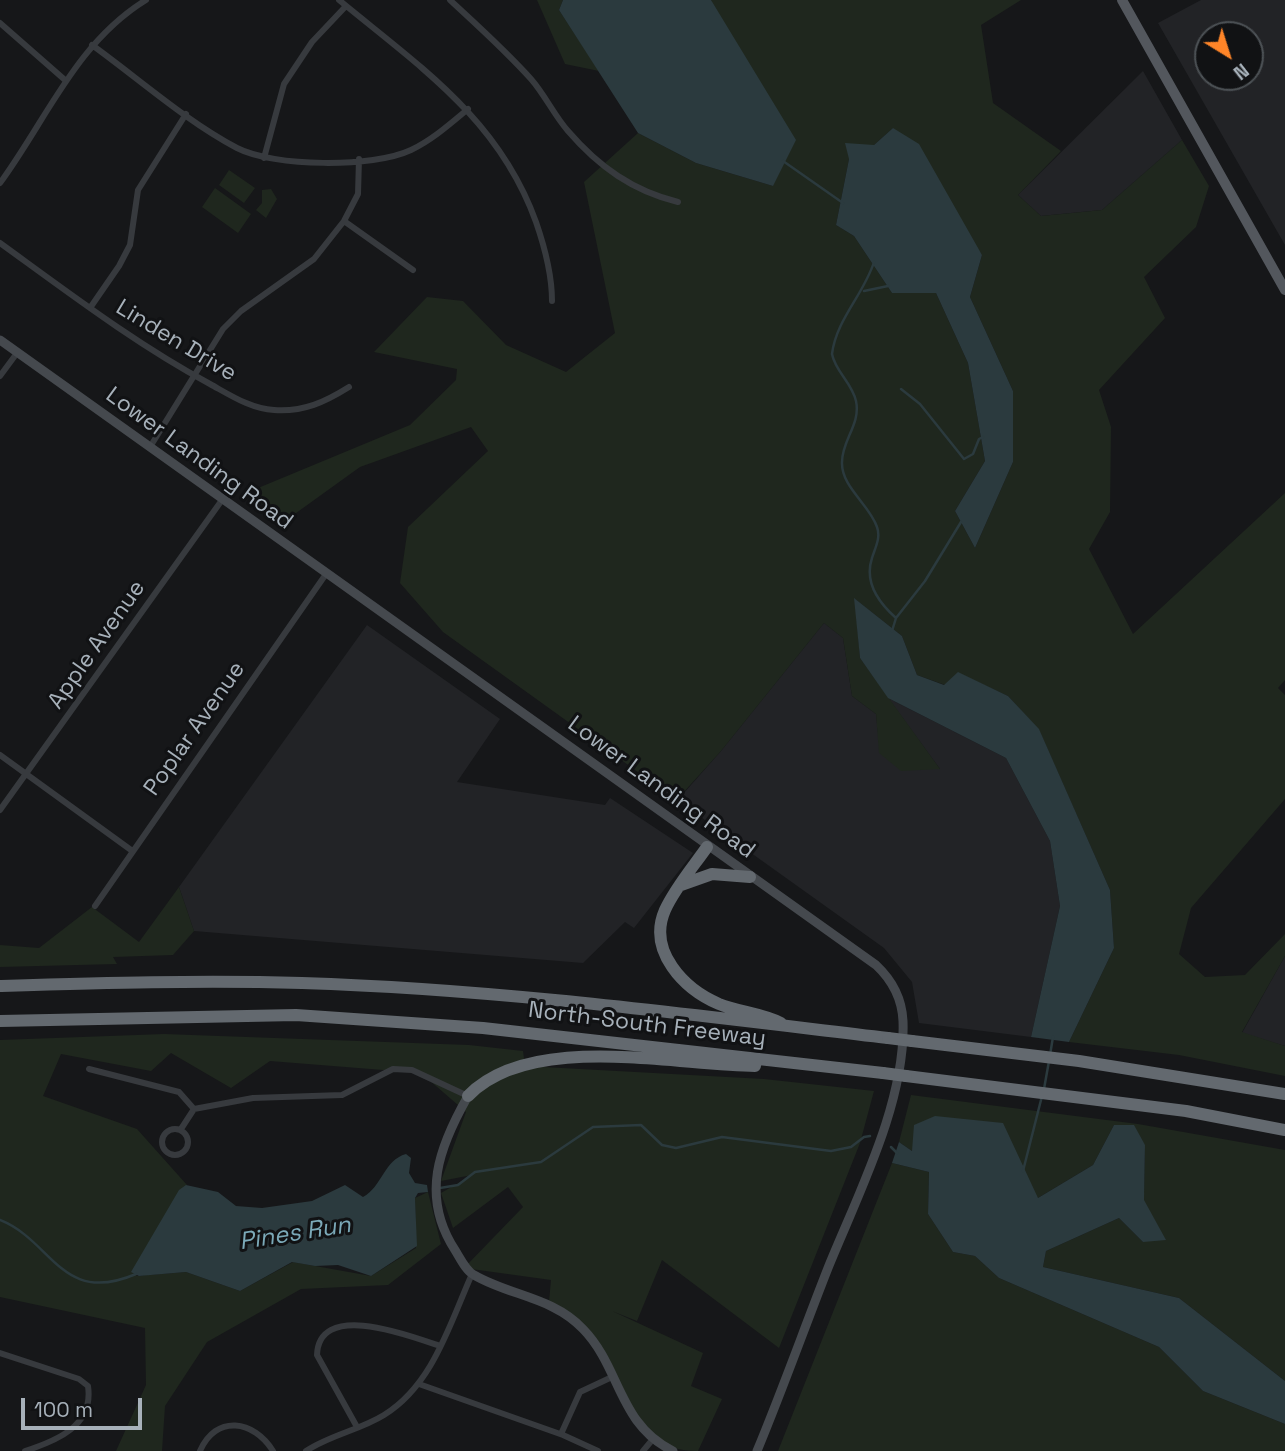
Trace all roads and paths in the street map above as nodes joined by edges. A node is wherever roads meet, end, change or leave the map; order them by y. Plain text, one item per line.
1 (146, 0) edge
2 (339, 0) edge
3 (450, 0) edge
4 (1122, 0) edge
5 (346, 6) junction
6 (0, 23) edge
7 (92, 45) junction
8 (65, 80) junction
9 (468, 109) junction
10 (186, 114) junction
11 (264, 158) junction
12 (359, 159) junction
13 (0, 183) edge
14 (678, 202) dead end
15 (344, 221) junction
16 (0, 243) edge
17 (413, 270) dead end
18 (1285, 290) edge
19 (552, 301) dead end
20 (90, 308) junction
21 (0, 340) edge
22 (18, 353) junction
23 (0, 376) edge
24 (196, 376) junction
25 (349, 387) dead end
26 (150, 447) junction
27 (222, 500) junction
28 (326, 574) junction
29 (0, 755) edge
30 (27, 774) junction
31 (0, 810) edge
32 (707, 847) junction
33 (131, 850) junction
34 (750, 877) junction
35 (681, 885) junction
36 (95, 906) dead end
37 (0, 986) edge
38 (0, 1021) edge
39 (790, 1027) junction
40 (802, 1064) junction
41 (89, 1069) dead end
42 (1285, 1094) edge
43 (468, 1096) junction
44 (194, 1109) junction
45 (181, 1129) junction
46 (1285, 1130) edge
47 (472, 1274) junction
48 (440, 1346) junction
49 (0, 1353) edge
50 (612, 1377) junction
51 (419, 1384) junction
52 (357, 1427) junction
53 (561, 1434) junction
54 (653, 1439) junction
55 (25, 1451) edge
56 (200, 1451) edge
57 (273, 1451) edge
58 (306, 1451) edge
59 (598, 1451) edge
60 (643, 1451) edge
61 (673, 1451) edge
62 (757, 1451) edge

1 - 7 street
2 - 5 street
3 - 14 street
4 - 18 main road
5 - 9 street
5 - 11 street
6 - 8 street
7 - 8 street
7 - 10 street
8 - 13 street
9 - 12 street
9 - 19 street
10 - 11 street
10 - 20 street
11 - 12 street
12 - 15 street
15 - 17 street
15 - 24 street
16 - 20 street, Linden Drive
20 - 24 street, Linden Drive
21 - 22 main road, Lower Landing Road
22 - 23 street
22 - 26 main road, Lower Landing Road
24 - 25 street, Linden Drive
24 - 26 street
26 - 27 main road, Lower Landing Road
27 - 28 main road, Lower Landing Road
27 - 30 street, Apple Avenue
28 - 32 main road, Lower Landing Road
28 - 33 street, Poplar Avenue
29 - 30 street
30 - 31 street, Apple Avenue
30 - 33 street
32 - 34 main road, Lower Landing Road
32 - 35 highway
33 - 36 street, Poplar Avenue
34 - 35 highway
34 - 62 main road, Lower Landing Road
35 - 39 highway
37 - 39 highway, North-South Freeway
38 - 40 highway, North-South Freeway
39 - 42 highway, North-South Freeway, bridge
40 - 43 highway
40 - 46 highway, North-South Freeway, bridge
41 - 44 street
43 - 44 street
43 - 47 main road
44 - 45 street
45 - 45 street
47 - 48 street
47 - 50 main road
48 - 51 street
48 - 52 street
49 - 55 street
50 - 53 street
50 - 54 main road
51 - 52 street
51 - 53 street
52 - 58 street
53 - 59 street
54 - 60 street
54 - 61 main road
56 - 57 street

